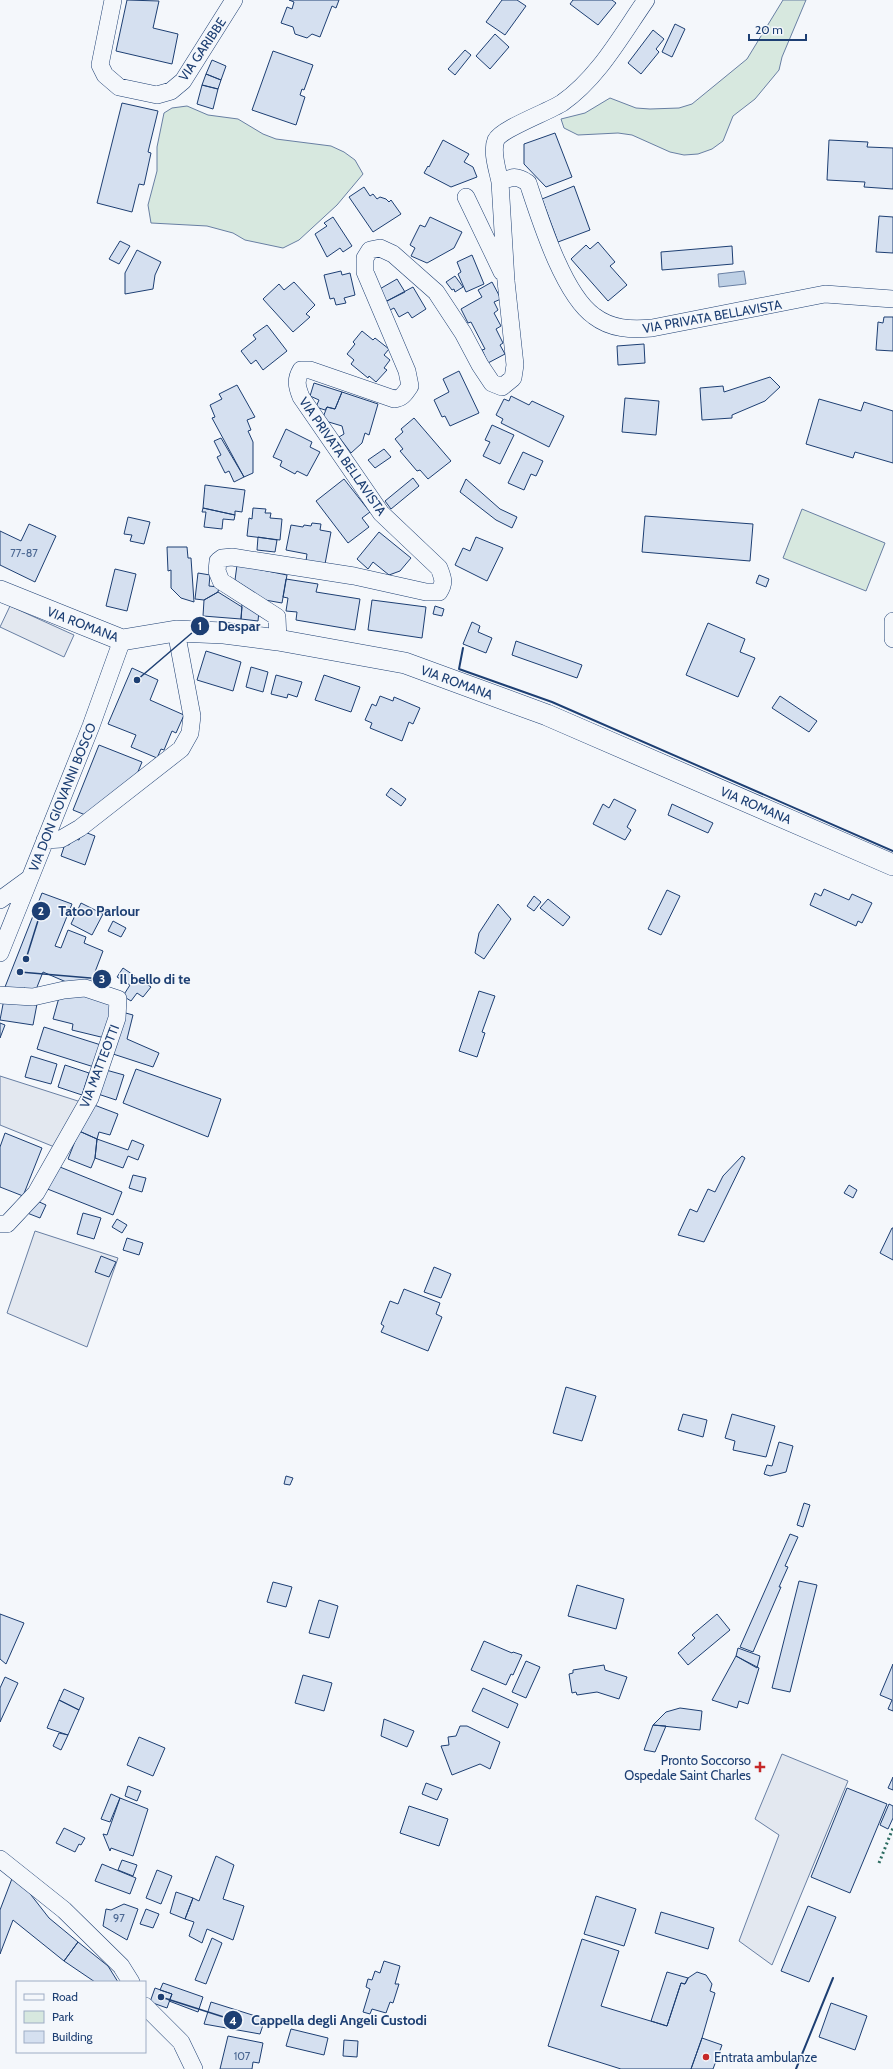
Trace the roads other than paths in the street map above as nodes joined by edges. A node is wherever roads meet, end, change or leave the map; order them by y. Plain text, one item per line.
1 (113, 0) edge
2 (234, 0) edge
3 (646, 0) edge
4 (500, 182) junction
5 (466, 196) dead end
6 (506, 281) junction
7 (893, 299) edge
8 (0, 591) edge
9 (893, 621) edge
10 (176, 631) junction
11 (893, 639) edge
12 (122, 640) junction
13 (278, 640) junction
14 (46, 840) junction
15 (893, 865) edge
16 (30, 878) junction
17 (0, 900) edge
18 (0, 953) edge
19 (0, 995) edge
20 (0, 1224) edge
21 (0, 1859) edge
22 (130, 1981) edge
23 (146, 2007) edge
24 (194, 2069) edge

1 - 2 street, VIA GARIBBE
3 - 4 street, VIA PRIVATA BELLAVISTA
4 - 6 street, VIA PRIVATA BELLAVISTA
4 - 7 street, VIA PRIVATA BELLAVISTA
5 - 6 street, VIA PRIVATA BELLAVISTA
6 - 13 street, VIA PRIVATA BELLAVISTA
8 - 12 street, VIA ROMANA
9 - 11 street
10 - 12 street, VIA ROMANA
10 - 13 street, VIA ROMANA
10 - 14 street
12 - 14 street, VIA DON GIOVANNI BOSCO
13 - 15 street, VIA ROMANA
14 - 16 street, VIA DON GIOVANNI BOSCO
16 - 17 street
16 - 18 street, VIA DON GIOVANNI BOSCO
19 - 20 street, VIA MATTEOTTI
21 - 22 street
23 - 24 street

